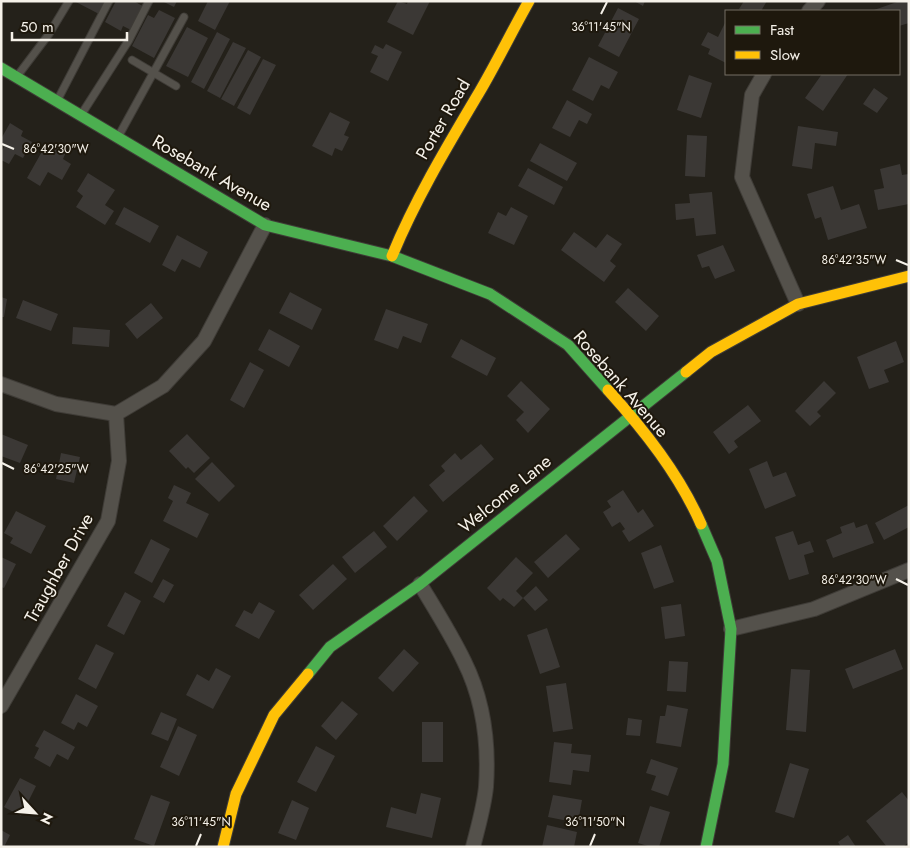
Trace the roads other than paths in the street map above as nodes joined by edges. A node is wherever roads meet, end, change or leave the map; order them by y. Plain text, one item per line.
1 (69, 1) edge
2 (108, 1) edge
3 (149, 1) edge
4 (529, 1) edge
5 (818, 1) edge
6 (809, 10) edge
7 (184, 16) dead end
8 (132, 60) dead end
9 (1, 68) edge
10 (154, 72) junction
11 (763, 75) edge
12 (16, 77) junction
13 (176, 86) dead end
14 (56, 101) junction
15 (81, 116) junction
16 (118, 138) junction
17 (265, 225) junction
18 (392, 256) junction
19 (909, 276) edge
20 (798, 304) junction
21 (1, 384) edge
22 (116, 414) junction
23 (630, 415) junction
24 (909, 570) edge
25 (420, 584) junction
26 (731, 629) junction
27 (1, 706) edge
28 (223, 847) edge
29 (473, 847) edge
30 (706, 847) edge

1 - 12 lane
2 - 14 lane
3 - 15 lane
4 - 18 street, Porter Road
5 - 6 street
7 - 10 lane
8 - 10 lane
9 - 12 street, Rosebank Avenue
10 - 13 lane
10 - 16 lane
11 - 20 street
12 - 14 street, Rosebank Avenue
14 - 15 street, Rosebank Avenue
15 - 16 street, Rosebank Avenue
16 - 17 street, Rosebank Avenue
17 - 18 street, Rosebank Avenue
17 - 22 street
18 - 23 street, Rosebank Avenue
19 - 20 street, Welcome Lane
20 - 23 street, Welcome Lane
21 - 22 street
22 - 27 street, Traughber Drive
23 - 25 street, Welcome Lane
23 - 26 street, Rosebank Avenue
24 - 26 street
25 - 28 street, Welcome Lane
25 - 29 street
26 - 30 street, Rosebank Avenue

